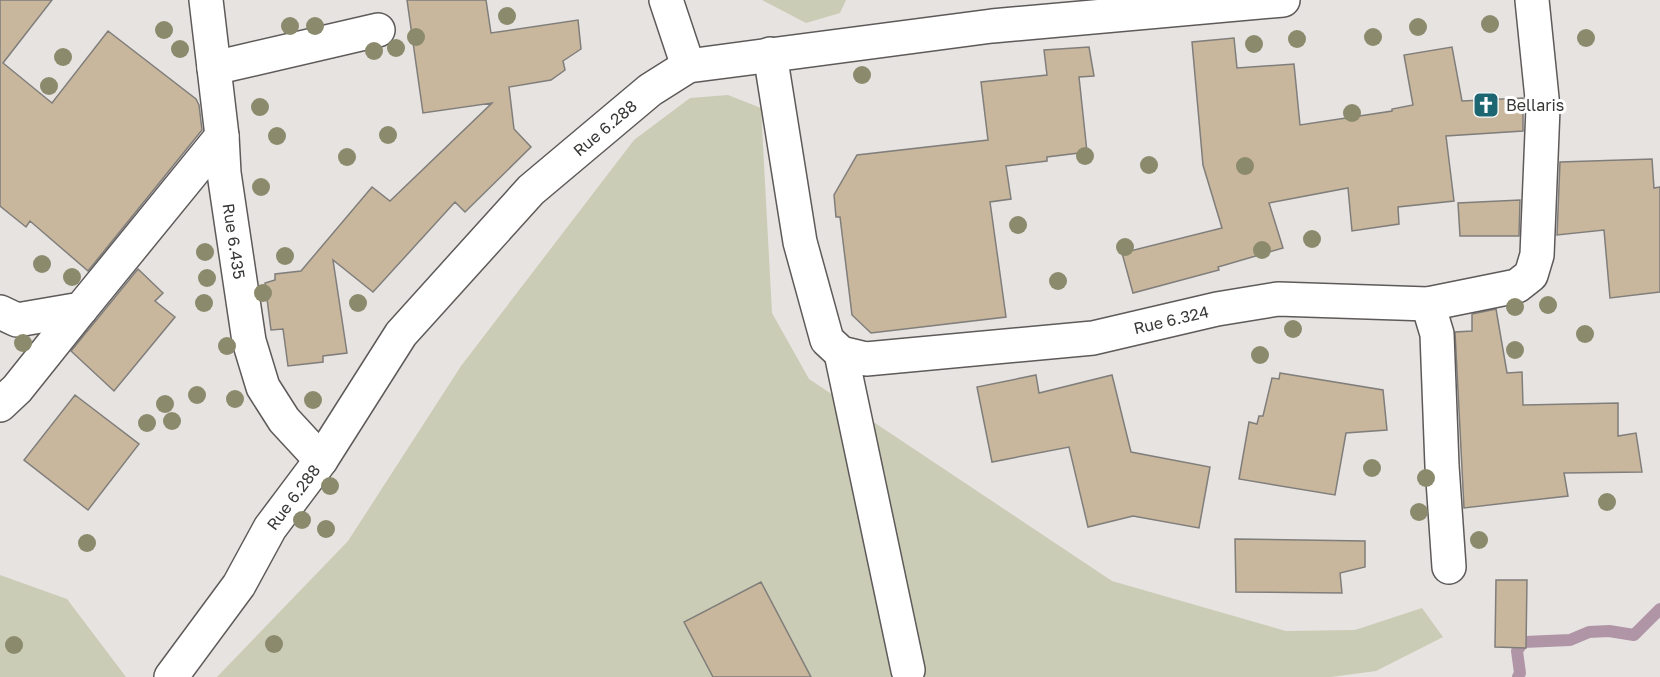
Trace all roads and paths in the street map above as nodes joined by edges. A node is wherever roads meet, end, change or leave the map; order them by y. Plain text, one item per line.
1 (206, 0) edge
2 (666, 0) edge
3 (1283, 0) edge
4 (1532, 0) edge
5 (378, 30) dead end
6 (770, 54) junction
7 (688, 66) junction
8 (214, 69) junction
9 (222, 136) junction
10 (1428, 304) junction
11 (81, 309) junction
12 (0, 312) edge
13 (841, 353) junction
14 (0, 405) edge
15 (321, 460) junction
16 (1449, 567) dead end
17 (908, 670) dead end
18 (171, 677) edge

1 - 8 street, Rue 6.435
2 - 7 street
3 - 6 street, Rue 6.288
4 - 10 street, Rue 6.324
5 - 8 street
6 - 7 street, Rue 6.288
6 - 13 street
7 - 15 street, Rue 6.288
8 - 9 street, Rue 6.435
9 - 11 street
9 - 15 street, Rue 6.435
10 - 13 street, Rue 6.324
10 - 16 street
11 - 12 street
11 - 14 street
13 - 17 street
15 - 18 street, Rue 6.288

